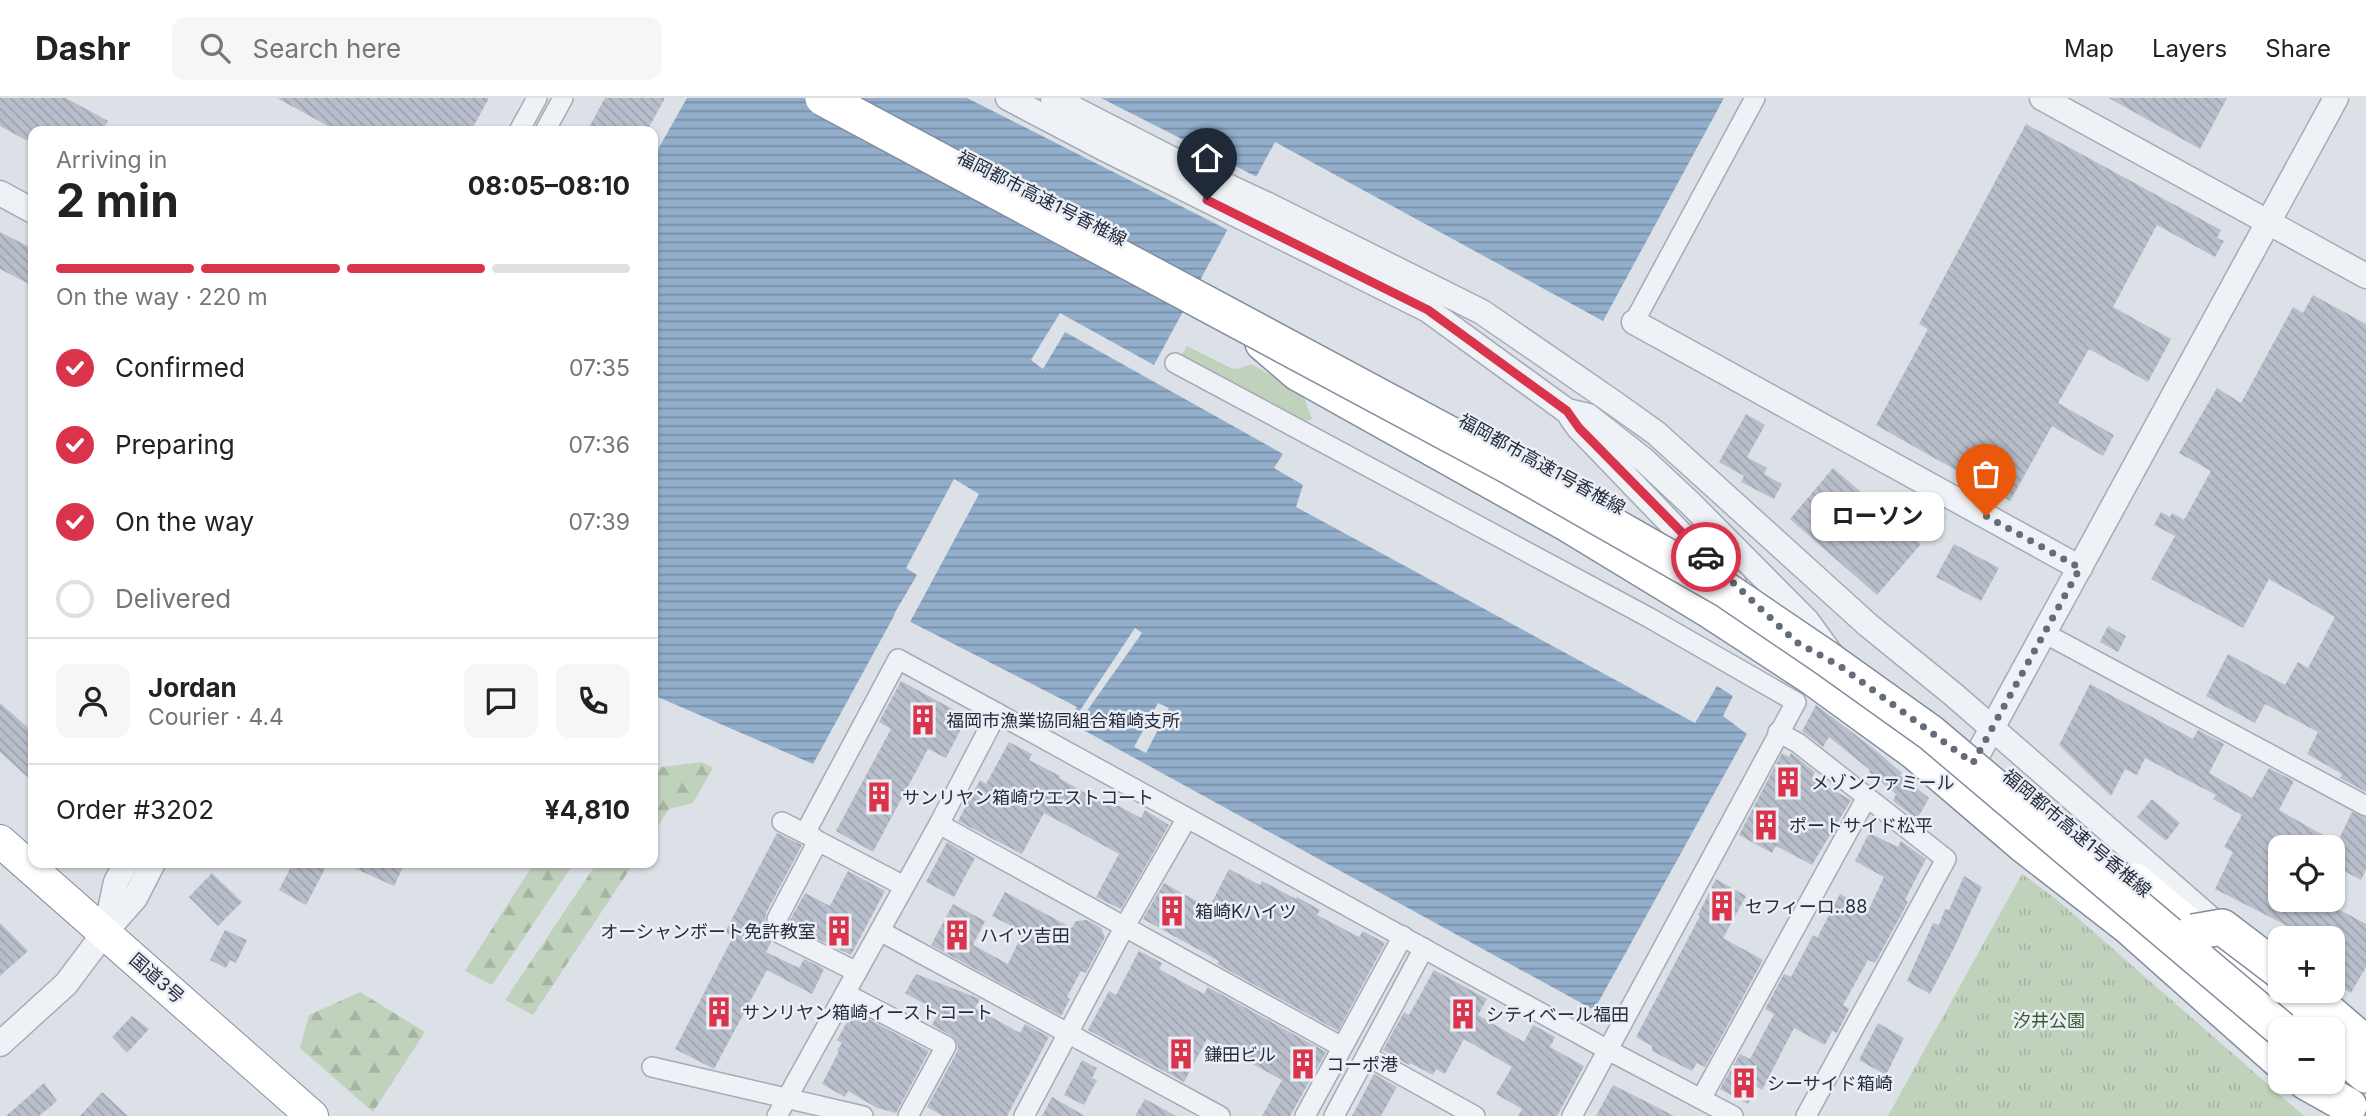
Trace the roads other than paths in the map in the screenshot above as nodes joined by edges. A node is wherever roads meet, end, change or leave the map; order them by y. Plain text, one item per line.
1 (537, 98) edge
2 (563, 98) edge
3 (823, 98) edge
4 (844, 98) edge
5 (1008, 98) edge
6 (1054, 98) edge
7 (1755, 98) edge
8 (2042, 98) edge
9 (2336, 98) edge
10 (522, 126) edge
11 (548, 126) edge
12 (0, 193) edge
13 (28, 208) edge
14 (2268, 223) junction
15 (2366, 275) edge
16 (1235, 319) junction
17 (1634, 322) joint
18 (1175, 363) dead end
19 (2080, 568) junction
20 (2044, 633) junction
21 (997, 713) junction
22 (1992, 729) junction
23 (1778, 733) junction
24 (1973, 763) junction
25 (1867, 797) junction
26 (2366, 806) edge
27 (1187, 818) junction
28 (782, 822) dead end
29 (939, 824) junction
30 (812, 837) junction
31 (0, 841) edge
32 (28, 865) edge
33 (31, 868) edge
34 (123, 868) edge
35 (150, 868) edge
36 (904, 886) junction
37 (1125, 926) junction
38 (880, 931) junction
39 (105, 932) junction
40 (2193, 932) junction
41 (1403, 936) junction
42 (1424, 948) junction
43 (2268, 962) edge
44 (2268, 970) edge
45 (857, 972) junction
46 (846, 994) junction
47 (2304, 1003) edge
48 (2317, 1003) edge
49 (2274, 1017) edge
50 (2296, 1017) edge
51 (2318, 1017) edge
52 (2268, 1018) edge
53 (1067, 1034) junction
54 (2345, 1040) edge
55 (0, 1044) edge
56 (2366, 1044) edge
57 (1342, 1047) junction
58 (1608, 1050) junction
59 (2268, 1050) edge
60 (1367, 1056) junction
61 (2345, 1057) edge
62 (2366, 1057) edge
63 (652, 1067) dead end
64 (2366, 1075) edge
65 (788, 1097) junction
66 (1701, 1099) junction
67 (312, 1116) edge
68 (777, 1116) edge
69 (863, 1116) edge
70 (908, 1116) edge
71 (1024, 1116) edge
72 (1220, 1116) edge
73 (1305, 1116) edge
74 (1334, 1116) edge
75 (1475, 1116) edge
76 (1572, 1116) edge
77 (1733, 1116) edge
78 (1806, 1116) edge

1 - 10 street
2 - 11 street
3 - 16 highway, 福岡都市高速1号香椎線, bridge
4 - 40 highway, 福岡都市高速1号香椎線
5 - 24 street
6 - 22 street
7 - 17 street
8 - 14 street
9 - 14 street
12 - 13 street
14 - 15 street
14 - 19 street
16 - 52 highway, 福岡都市高速1号香椎線, bridge
16 - 59 highway, bridge
17 - 19 street
18 - 23 street
19 - 20 street
20 - 22 street
20 - 26 street
21 - 27 street
21 - 29 street
21 - 30 street
22 - 24 street
22 - 44 street
23 - 25 street
23 - 58 street
24 - 49 street
25 - 66 street
25 - 78 street
27 - 37 street
27 - 41 street
28 - 30 street
29 - 36 street
29 - 37 street
30 - 36 street
30 - 45 street
31 - 32 highway, 国道3号
33 - 39 highway, 国道3号
34 - 39 street
35 - 39 street
36 - 38 street
37 - 53 street
37 - 57 street
38 - 45 street
38 - 53 street
39 - 55 street
39 - 67 highway, 国道3号
40 - 43 highway, bridge
40 - 50 highway, 福岡都市高速1号香椎線
41 - 42 street
41 - 57 street
42 - 58 street
42 - 60 street
45 - 46 street
46 - 65 street
46 - 70 street
47 - 51 street
48 - 56 highway
53 - 71 street
53 - 72 street
54 - 62 street
57 - 73 street
58 - 66 street
58 - 76 street
60 - 74 street
60 - 75 street
61 - 64 highway
63 - 65 street
65 - 68 street
65 - 69 street
66 - 77 street

